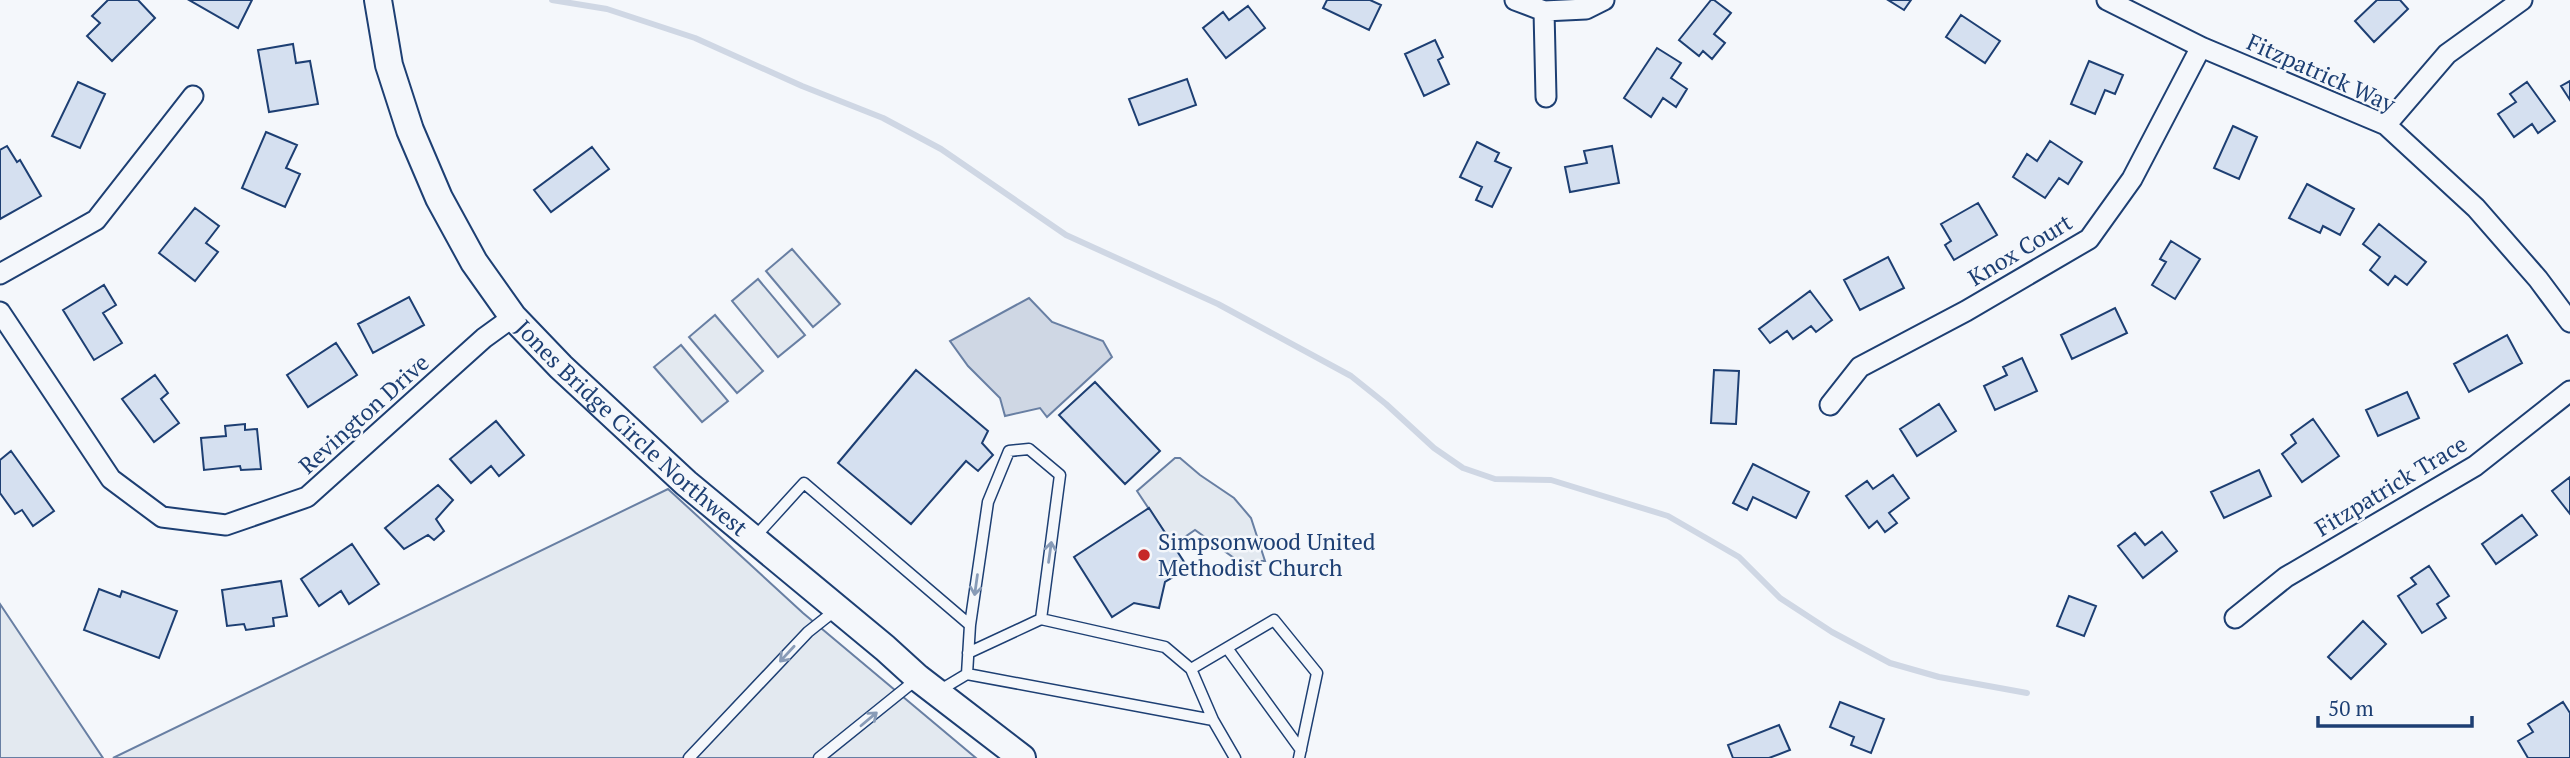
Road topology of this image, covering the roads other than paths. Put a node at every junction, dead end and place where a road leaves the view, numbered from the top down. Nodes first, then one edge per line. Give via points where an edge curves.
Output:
1 (378, 0) edge
2 (1516, 0) edge
3 (1604, 0) edge
4 (2107, 0) edge
5 (2522, 0) edge
6 (1544, 11) junction
7 (2201, 47) junction
8 (194, 96) dead end
9 (1546, 97) dead end
10 (2386, 125) junction
11 (0, 274) edge
12 (0, 313) edge
13 (513, 317) junction
14 (2570, 322) edge
15 (2570, 391) edge
16 (1830, 405) dead end
17 (754, 538) junction
18 (838, 608) junction
19 (2235, 618) dead end
20 (1041, 620) junction
21 (970, 625) junction
22 (1227, 648) junction
23 (968, 653) junction
24 (1191, 669) junction
25 (967, 674) junction
26 (927, 685) junction
27 (1213, 720) junction
28 (1300, 754) edge
29 (689, 758) edge
30 (819, 758) edge
31 (1022, 758) edge
32 (1235, 758) edge

1 - 13 street, Jones Bridge Circle Northwest via 389,65 410,130 439,198 474,262
2 - 6 street
3 - 6 street via 1586,9
4 - 7 street, Fitzpatrick Way
5 - 10 street via 2446,54
6 - 9 street
7 - 10 street, Fitzpatrick Way
7 - 16 street, Knox Court via 2132,179 2089,239 1860,368
8 - 11 street via 96,220
10 - 14 street, Fitzpatrick Way via 2476,208
12 - 13 street, Revington Drive via 111,479 162,517 226,524 307,497
13 - 17 street, Jones Bridge Circle Northwest via 667,466
15 - 19 street, Fitzpatrick Trace via 2475,466 2286,578
17 - 18 street, Jones Bridge Circle Northwest
17 - 21 lane via 804,483
18 - 26 street, Jones Bridge Circle Northwest
18 -> 29 lane via 808,632
20 -> 21 lane via 1060,475 1029,449 1009,452 988,502
20 - 23 lane
20 - 24 lane via 1165,647
21 - 23 lane
22 - 24 lane
22 - 28 lane
22 - 28 lane via 1274,620 1317,673
23 - 25 lane
24 - 27 lane
25 - 26 lane
25 - 27 lane
30 -> 26 lane
26 - 31 street, Jones Bridge Circle Northwest
27 - 32 lane

